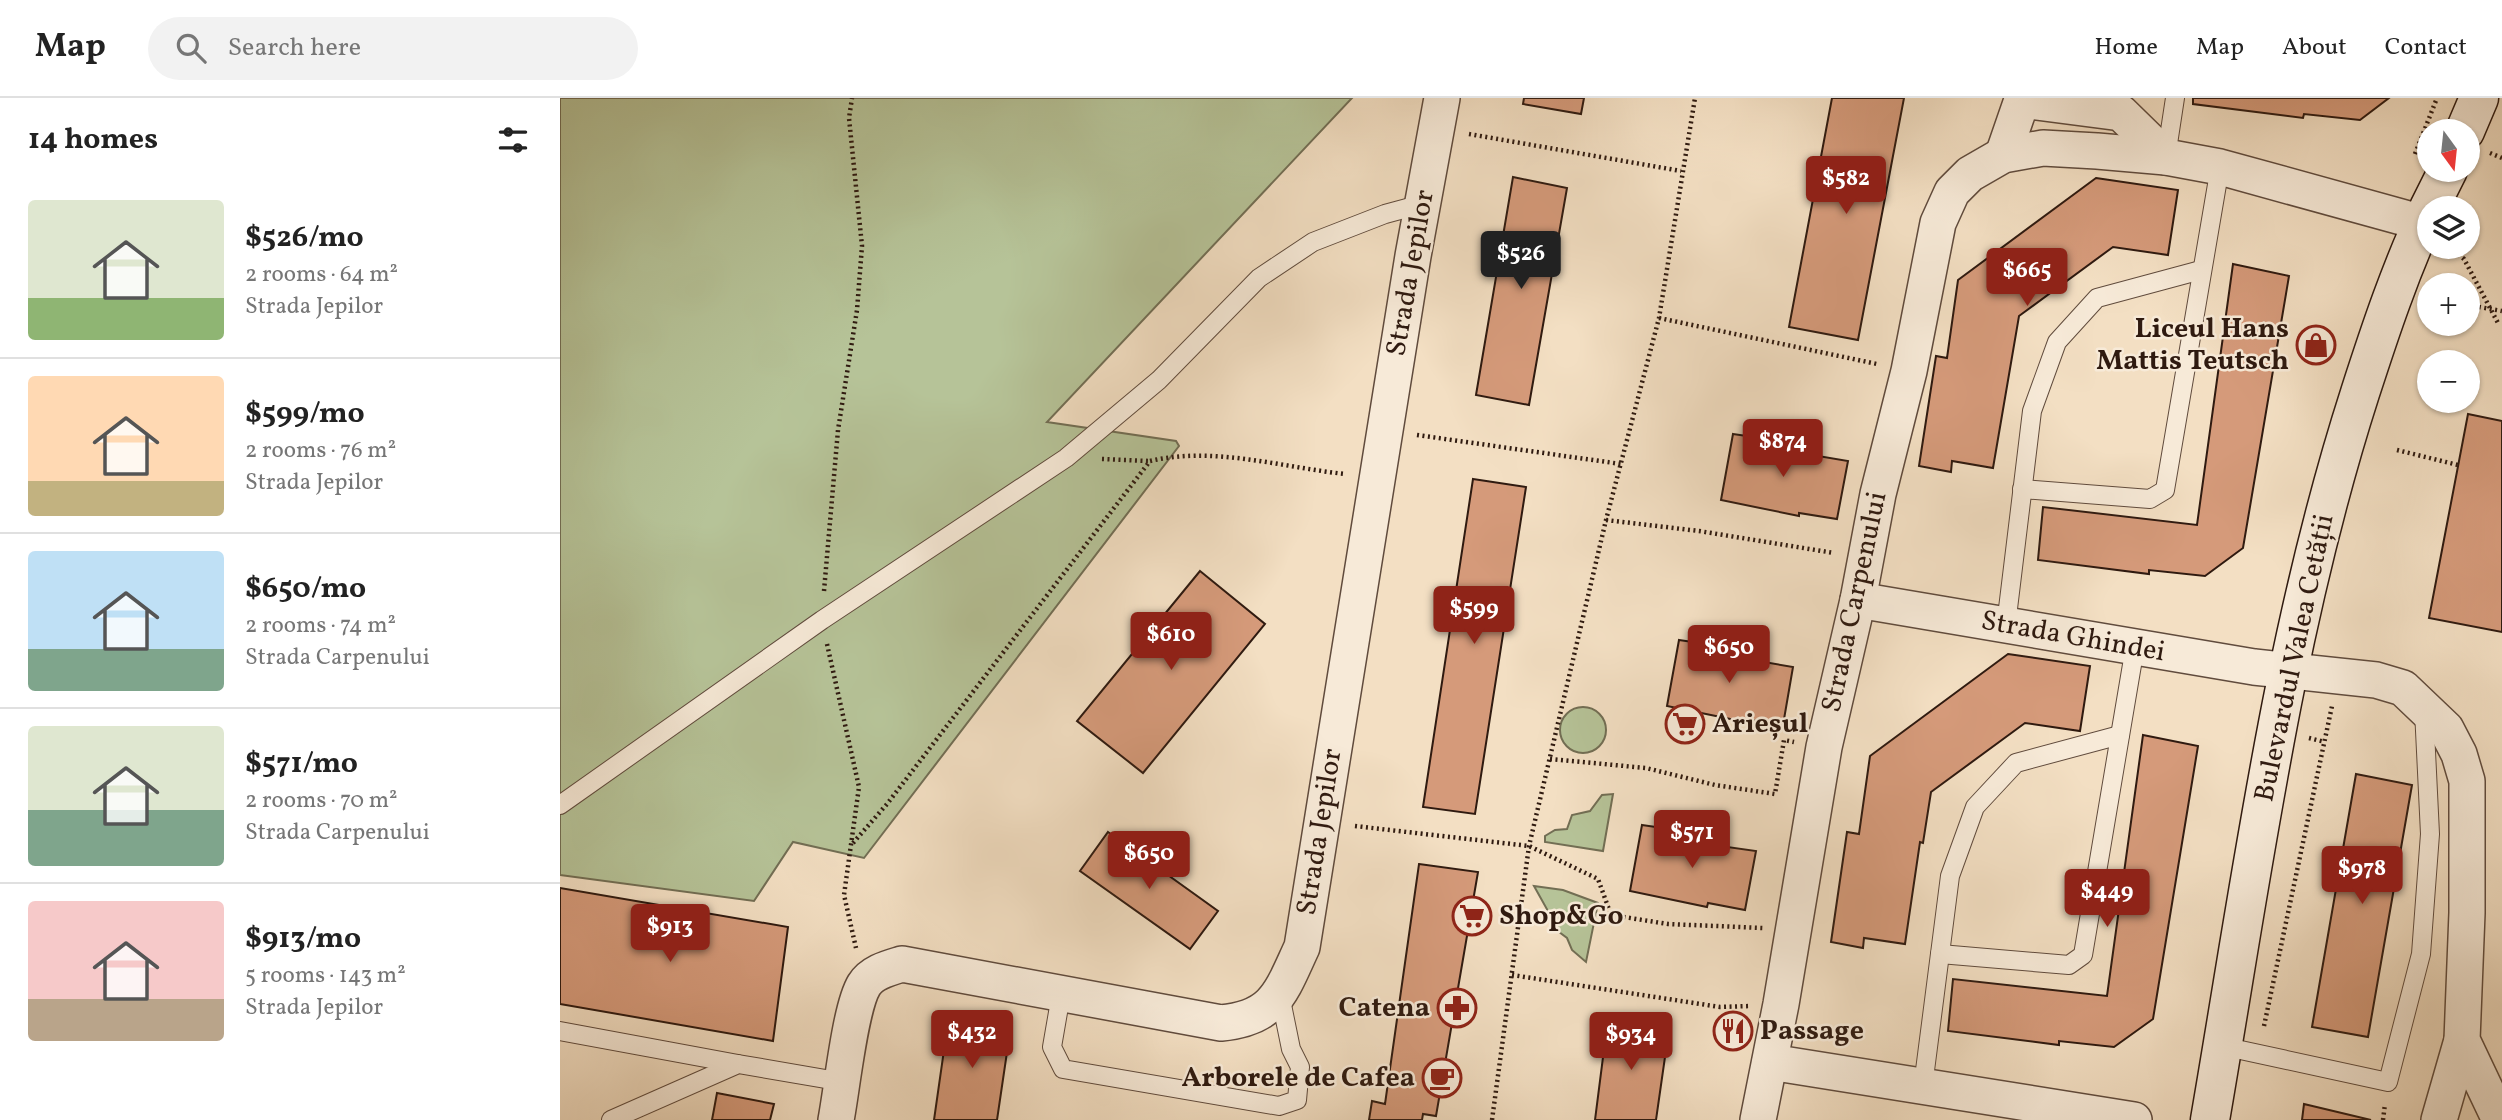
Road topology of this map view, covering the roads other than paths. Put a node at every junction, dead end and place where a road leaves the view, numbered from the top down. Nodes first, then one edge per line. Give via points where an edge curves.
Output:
1 (2175, 98) edge
2 (2479, 98) edge
3 (1439, 113) edge
4 (2470, 119) edge
5 (2003, 155) junction
6 (2166, 157) junction
7 (2220, 167) junction
8 (1423, 204) junction
9 (2417, 218) edge
10 (2417, 256) edge
11 (2201, 270) junction
12 (2022, 489) junction
13 (1858, 600) junction
14 (2006, 625) junction
15 (2135, 647) junction
16 (2288, 671) junction
17 (2424, 706) junction
18 (2120, 735) junction
19 (560, 805) edge
20 (1940, 954) junction
21 (1061, 995) junction
22 (1280, 995) junction
23 (560, 1031) edge
24 (2462, 1040) junction
25 (2240, 1050) junction
26 (1770, 1062) junction
27 (738, 1064) junction
28 (843, 1082) junction
29 (1923, 1086) junction
30 (2015, 1111) edge
31 (611, 1120) edge
32 (836, 1120) edge
33 (1758, 1120) edge
34 (2134, 1120) edge
35 (2210, 1120) edge
36 (2439, 1120) edge
37 (2500, 1120) edge

1 - 6 lane
2 - 4 main road
3 - 8 street, Strada Jepilor
5 - 6 street, Strada Carpenului via 2043,148
5 - 6 street via 2022,100 2121,113
5 - 13 street, Strada Carpenului via 1970,174 1952,192 1938,223
6 - 7 street, Strada Carpenului
7 - 9 street, Strada Carpenului
7 - 11 lane
8 - 19 lane via 1314,242 1259,278 1159,380 1066,458 822,620
8 - 22 street, Strada Jepilor via 1302,947
10 - 16 main road, Bulevardul Valea Cetății via 2378,338 2336,468
11 - 12 lane via 2097,298 2057,342 2032,411
11 - 12 lane via 2165,490 2150,499
12 - 14 lane
13 - 14 street, Strada Ghindei
13 - 26 street, Strada Carpenului via 1824,747
14 - 15 street, Strada Ghindei
15 - 16 street, Strada Ghindei
15 - 18 lane
16 - 17 street, Strada Ghindei via 2376,680 2403,688
16 - 25 main road, Bulevardul Valea Cetății
17 - 24 street, Strada Ghindei via 2446,729 2467,781
17 - 25 lane via 2430,834 2421,954 2388,1082
18 - 20 lane via 2016,763 1975,807 1950,876
18 - 20 lane via 2084,956 2069,965
20 - 29 lane
21 - 22 street, Strada Jepilor via 1221,1023 1245,1021 1265,1011
21 - 22 lane via 1052,1047 1063,1069 1279,1106 1297,1100 1300,1067 1291,1049
21 - 28 street, Strada Jepilor via 902,964 883,970 865,983 856,1007
23 - 27 lane
24 - 36 street
24 - 37 street
25 - 35 main road, Bulevardul Valea Cetății
26 - 29 street
26 - 33 street, Strada Carpenului
27 - 28 lane
27 - 31 lane
28 - 32 street
29 - 30 street
30 - 34 street

